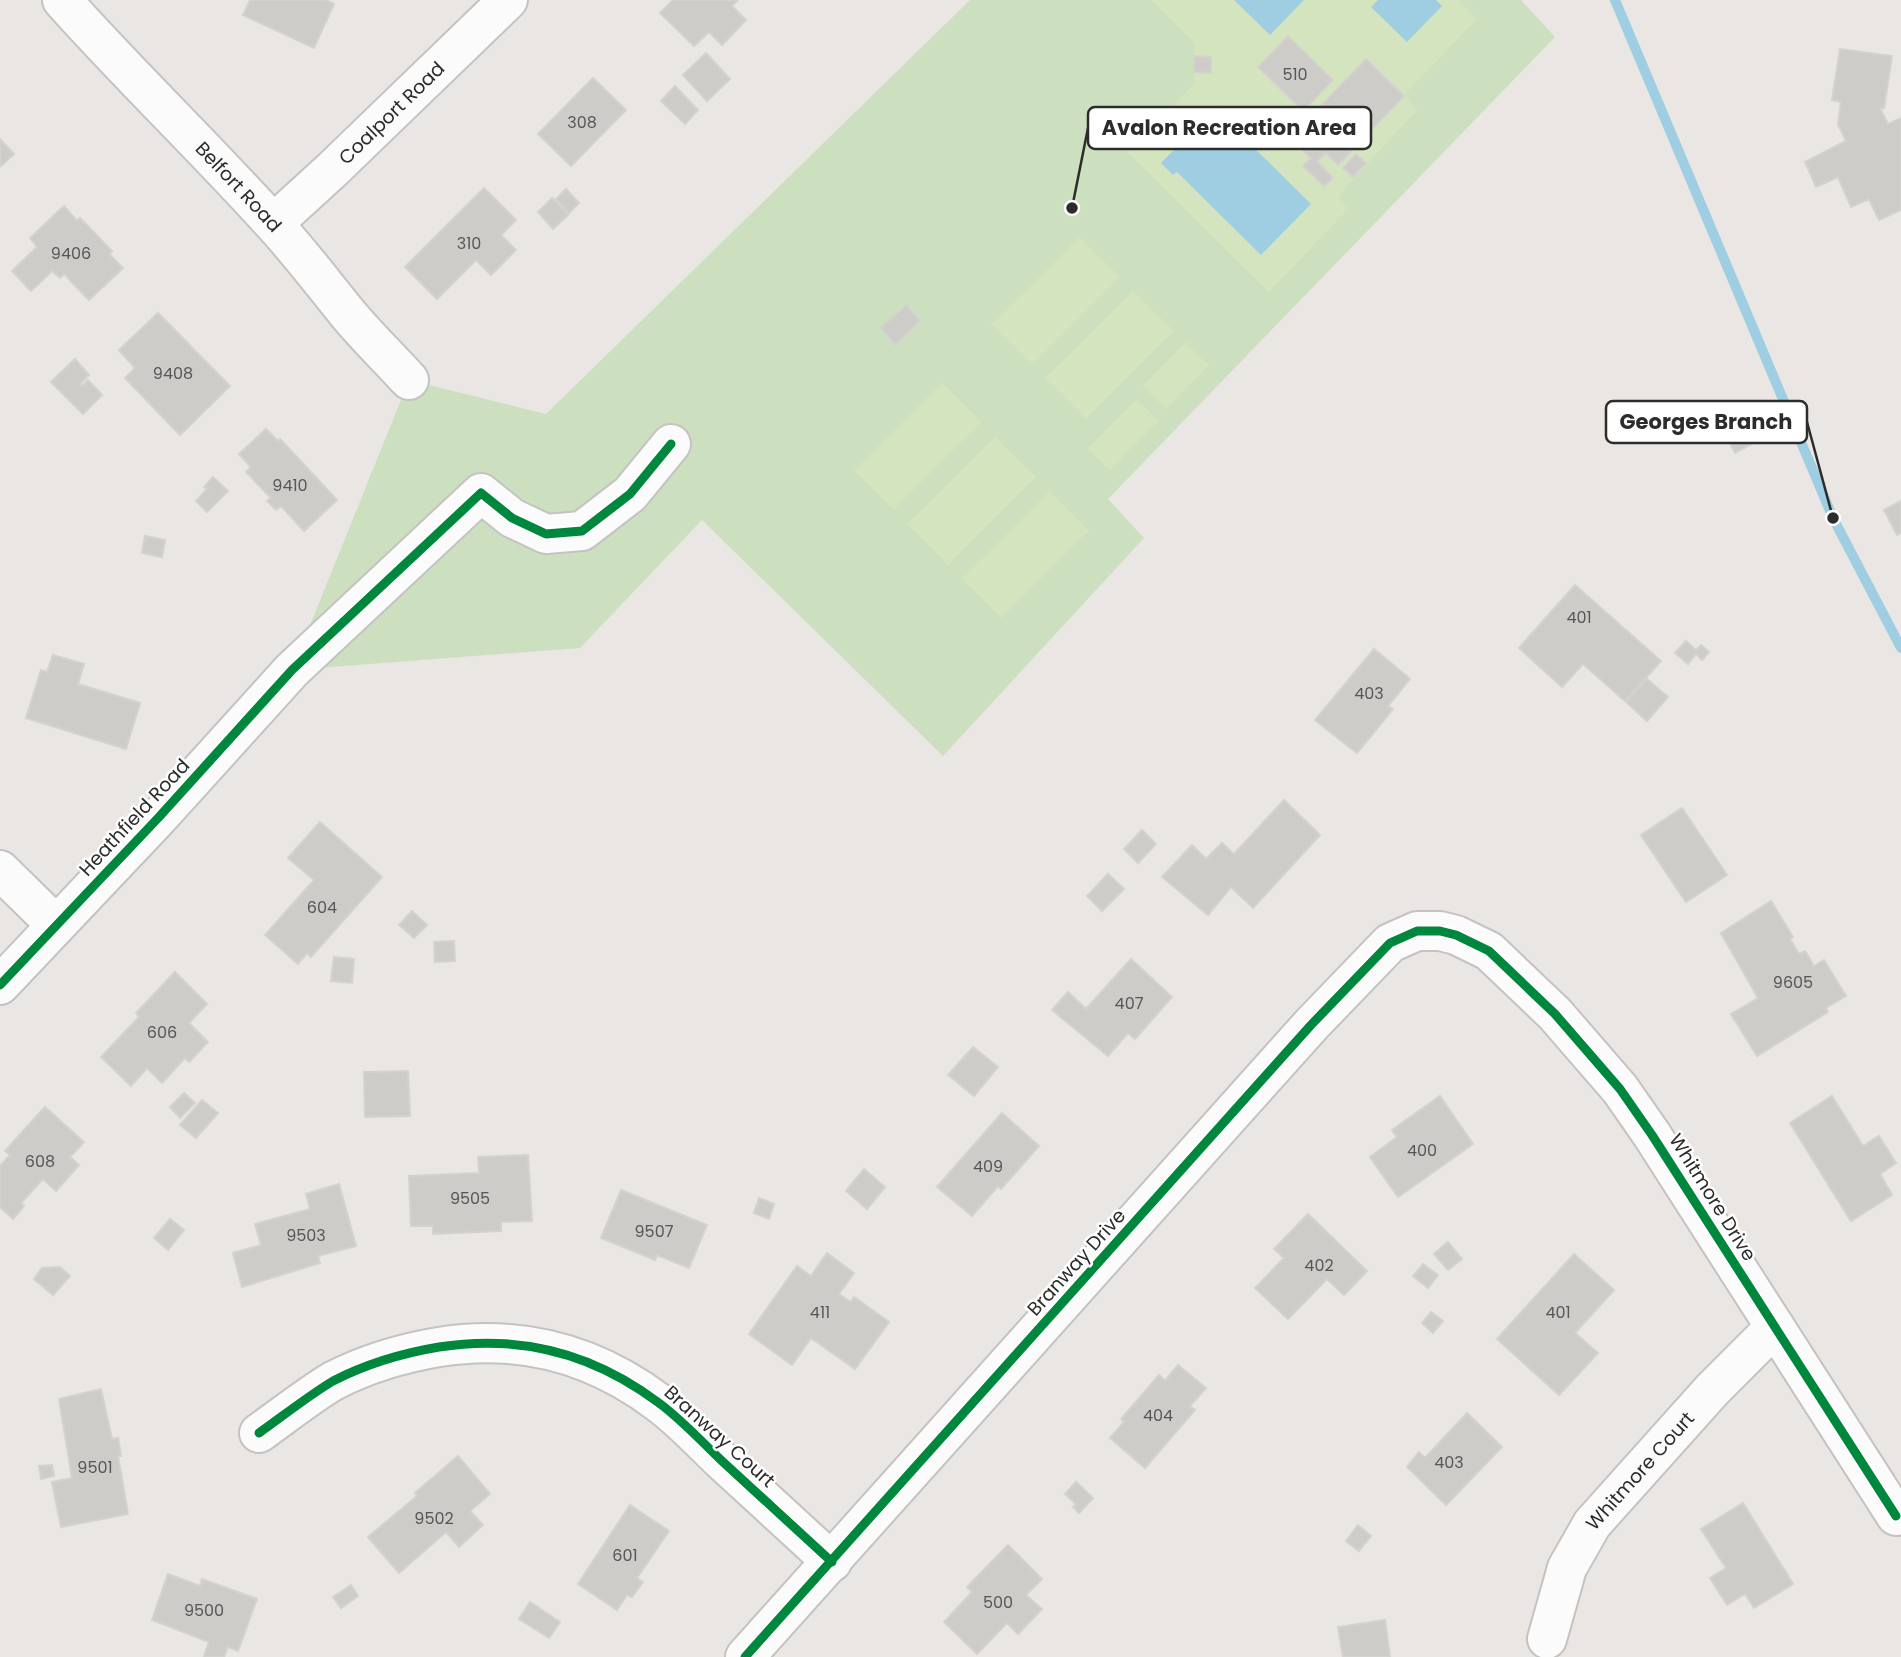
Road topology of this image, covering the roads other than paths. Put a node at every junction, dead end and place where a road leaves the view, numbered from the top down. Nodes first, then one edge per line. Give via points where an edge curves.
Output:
1 (62, 0) edge
2 (508, 0) edge
3 (274, 223) junction
4 (409, 380) dead end
5 (671, 444) dead end
6 (0, 870) edge
7 (56, 925) junction
8 (1456, 935) joint
9 (0, 985) edge
10 (1775, 1327) junction
11 (259, 1433) dead end
12 (1896, 1516) dead end
13 (832, 1562) junction
14 (1547, 1639) dead end
15 (745, 1657) edge

1 - 3 street, Belfort Road
2 - 3 street, Coalport Road
3 - 4 street, Belfort Road via 349,316
5 - 7 street, Heathfield Road via 631,494 582,531 546,534 512,518 481,493 292,670
6 - 7 street
7 - 9 street, Heathfield Road
8 - 10 street, Whitmore Drive via 1489,951 1555,1014 1619,1089
8 - 13 street, Branway Drive via 1417,932 1390,943 1311,1025
10 - 12 street, Whitmore Drive
10 - 14 street, Whitmore Court via 1592,1524 1567,1568
11 - 13 street, Branway Court via 333,1382 412,1351 466,1342 537,1346 625,1379 661,1405
13 - 15 street, Branway Drive

